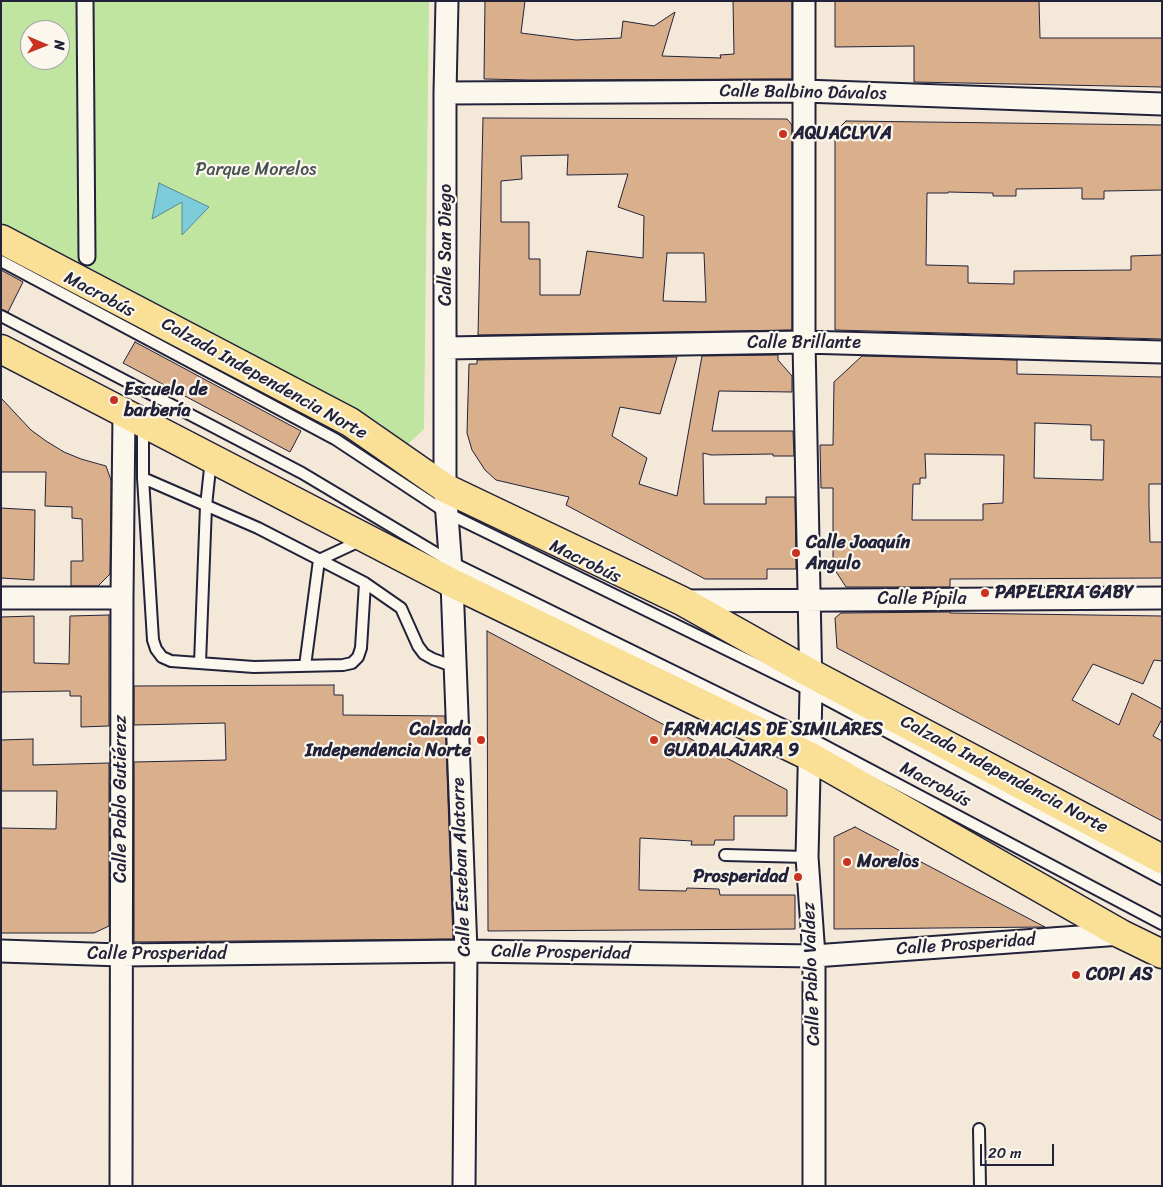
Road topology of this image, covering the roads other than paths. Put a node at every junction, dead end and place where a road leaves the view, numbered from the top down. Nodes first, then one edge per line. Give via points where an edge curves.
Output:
1 (85, 1) edge
2 (447, 1) edge
3 (804, 1) edge
4 (804, 91) junction
5 (445, 93) junction
6 (1162, 104) edge
7 (1, 239) edge
8 (86, 257) dead end
9 (1, 261) edge
10 (1, 316) edge
11 (804, 342) junction
12 (446, 348) junction
13 (1, 349) edge
14 (1162, 352) edge
15 (134, 418) junction
16 (211, 459) junction
17 (143, 478) junction
18 (446, 500) junction
19 (206, 506) junction
20 (366, 539) junction
21 (319, 560) junction
22 (452, 573) junction
23 (365, 583) junction
24 (1, 598) edge
25 (122, 598) junction
26 (1162, 598) edge
27 (808, 599) junction
28 (682, 600) junction
29 (200, 663) junction
30 (305, 666) junction
31 (455, 667) junction
32 (810, 682) junction
33 (809, 747) junction
34 (725, 855) dead end
35 (807, 858) junction
36 (1162, 859) edge
37 (1162, 879) edge
38 (1162, 924) edge
39 (1121, 934) junction
40 (1, 951) edge
41 (466, 952) junction
42 (1162, 954) edge
43 (121, 955) junction
44 (814, 956) junction
45 (979, 1129) dead end
46 (121, 1186) edge
47 (464, 1186) edge
48 (814, 1186) edge
49 (980, 1186) edge

1 - 8 street
2 - 5 street, Calle San Diego
3 - 4 street
4 - 5 street, Calle Balbino Dávalos
4 - 6 street, Calle Balbino Dávalos
4 - 11 street
5 - 12 street, Calle San Diego
7 - 18 main road, Calzada Independencia Norte via 350,422
9 - 18 lane, Macrobús
10 - 22 lane via 302,473
11 - 12 street, Calle Brillante
11 - 14 street, Calle Brillante
11 - 27 street
12 - 18 street, Calle San Diego
13 - 15 main road
15 - 16 main road
15 - 17 lane
15 - 25 street, Calle Pablo Gutiérrez
16 - 19 lane
16 - 20 main road
17 - 19 lane
17 - 29 lane via 153,640 162,657 171,661
18 - 22 street, Calle Esteban Alatorre
18 - 28 main road, Calzada Independencia Norte
18 - 32 lane, Macrobús
19 - 21 lane via 258,528
19 - 29 lane
20 - 21 lane
20 - 22 main road
21 - 23 lane
21 - 30 lane
22 - 31 street, Calle Esteban Alatorre
22 - 33 main road
23 - 30 lane via 362,648 358,657 343,665
23 - 31 lane via 401,608 424,654
24 - 25 street
25 - 43 street, Calle Pablo Gutiérrez
26 - 27 street, Calle Pípila
27 - 28 street, Calle Pípila
27 - 32 street
28 - 32 main road, Calzada Independencia Norte
29 - 30 lane
31 - 41 street, Calle Esteban Alatorre
32 - 33 street, Calle Pablo Valdez
32 - 36 main road, Calzada Independencia Norte
32 - 37 lane, Macrobús
33 - 35 street, Calle Pablo Valdez
33 - 38 lane, Macrobús
33 - 39 main road
34 - 35 lane
35 - 44 street, Calle Pablo Valdez
39 - 42 main road
39 - 44 street, Calle Prosperidad
40 - 43 street, Calle Prosperidad
41 - 43 street, Calle Prosperidad
41 - 44 street, Calle Prosperidad
41 - 47 street, Calle Esteban Alatorre
43 - 46 street, Calle Pablo Gutiérrez
44 - 48 street, Calle Pablo Valdez
45 - 49 lane

